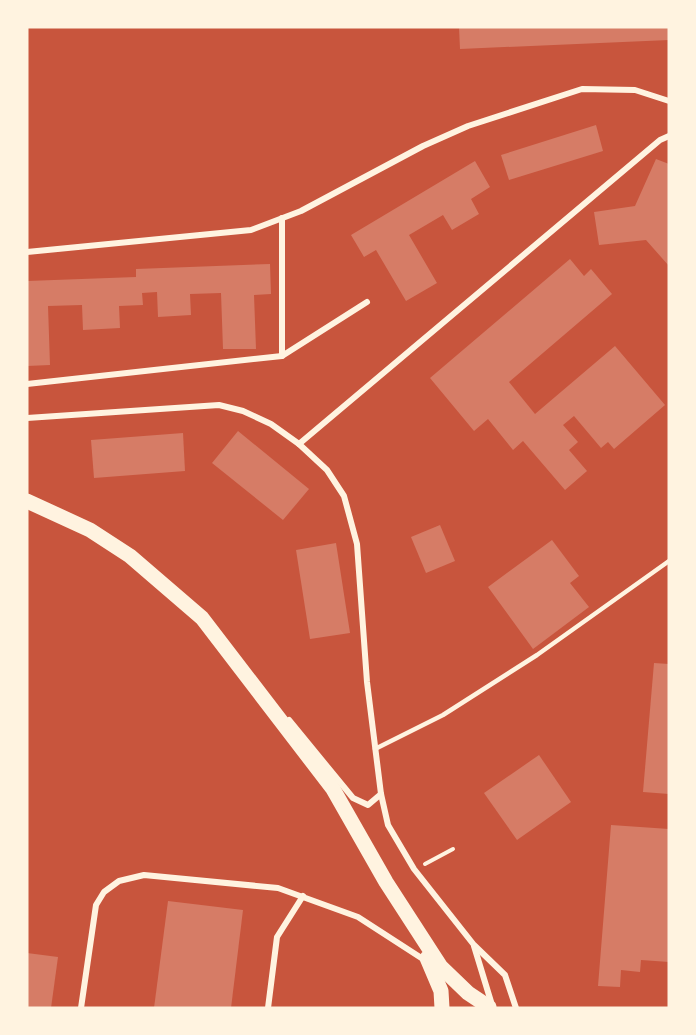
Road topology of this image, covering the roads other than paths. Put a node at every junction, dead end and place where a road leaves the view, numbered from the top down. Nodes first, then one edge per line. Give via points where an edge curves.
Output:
1 (669, 101) edge
2 (669, 136) edge
3 (282, 218) junction
4 (27, 252) edge
5 (367, 302) dead end
6 (282, 356) junction
7 (27, 384) edge
8 (27, 418) edge
9 (299, 444) junction
10 (27, 501) edge
11 (669, 561) edge
12 (249, 676) junction
13 (375, 749) junction
14 (381, 794) junction
15 (303, 896) junction
16 (412, 922) junction
17 (474, 945) junction
18 (429, 963) junction
19 (81, 1008) edge
20 (268, 1008) edge
21 (442, 1008) edge
22 (491, 1008) edge
23 (516, 1008) edge

1 - 3 street via 635,90 582,89 546,99 423,146
2 - 9 street
3 - 4 street via 251,230
3 - 6 street
5 - 6 street
6 - 7 street
8 - 9 street via 219,405 271,424
9 - 13 street via 327,470 351,515 357,544
10 - 12 main road via 90,530 130,556 202,618
11 - 13 lane via 443,715
12 - 14 street via 311,744 353,798 368,805
12 - 16 main road via 333,789
13 - 14 street
14 - 17 street via 388,825 414,869
15 - 18 street via 358,917
15 - 19 street via 278,888 176,876 144,875 118,881 104,892 94,912
15 - 20 street via 277,937
16 - 18 main road
16 - 22 main road via 441,967
17 - 22 street
17 - 23 street via 505,975
18 - 21 main road via 441,991

